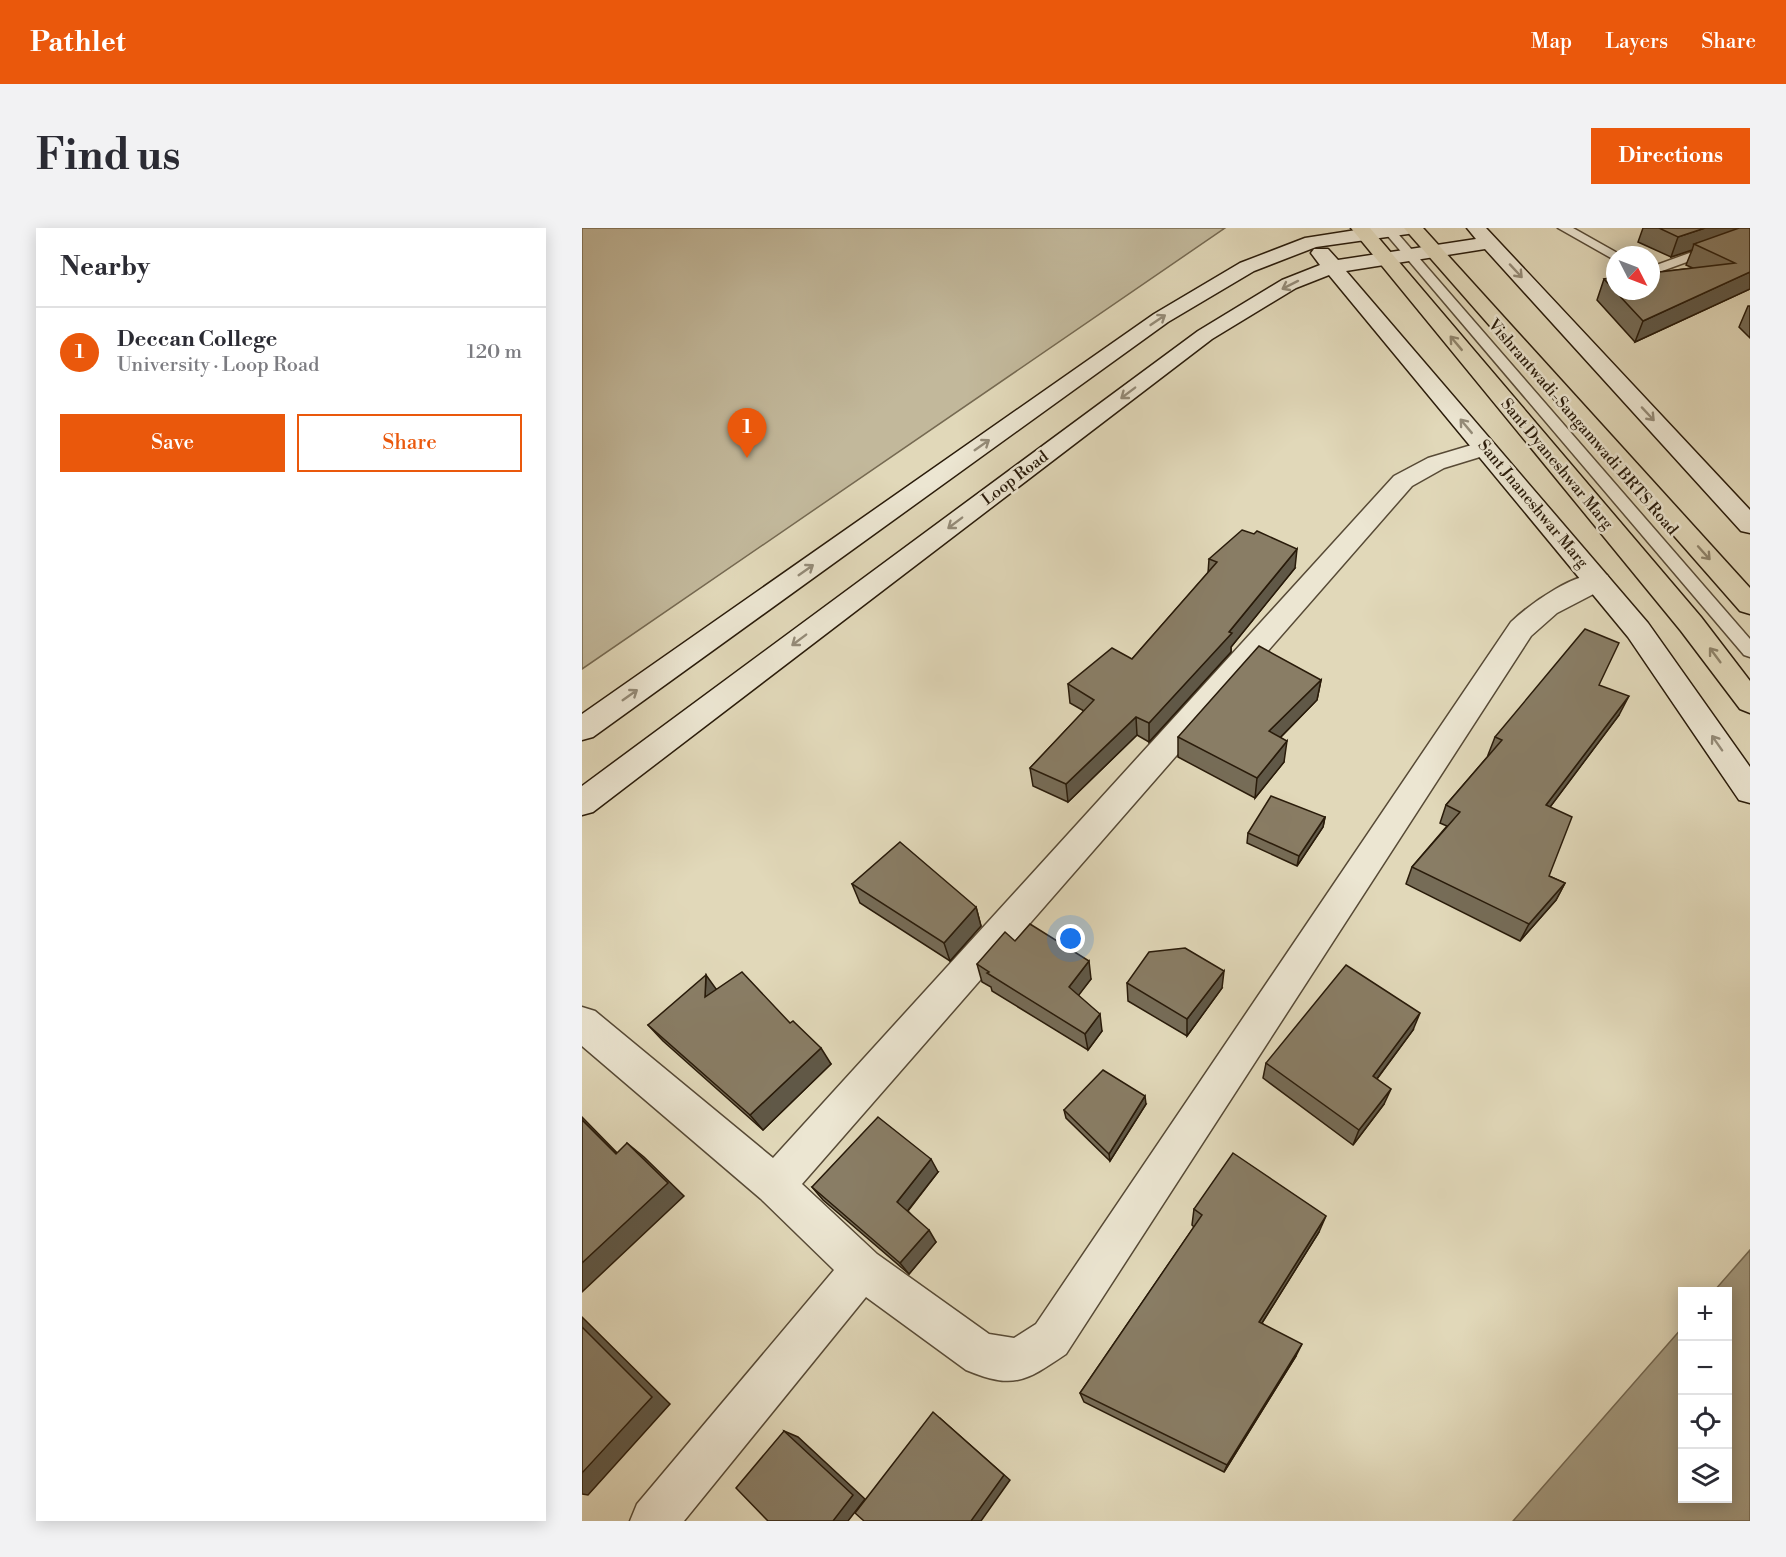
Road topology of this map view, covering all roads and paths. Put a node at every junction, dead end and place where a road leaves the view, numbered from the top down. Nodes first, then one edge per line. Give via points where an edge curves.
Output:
1 (1413, 228) edge
2 (1564, 228) edge
3 (1382, 230) edge
4 (1306, 235) edge
5 (1750, 235) edge
6 (1483, 236) edge
7 (1606, 250) edge
8 (1434, 252) junction
9 (1410, 255) junction
10 (1386, 259) junction
11 (1332, 267) junction
12 (1660, 268) edge
13 (1485, 448) junction
14 (1750, 525) edge
15 (1598, 581) junction
16 (1750, 605) edge
17 (1750, 651) edge
18 (1750, 702) edge
19 (582, 729) edge
20 (1750, 791) edge
21 (582, 803) edge
22 (582, 1023) edge
23 (775, 1185) junction
24 (862, 1269) junction
25 (654, 1521) edge

1 - 8 main road
2 - 7 lane
3 - 4 street
3 - 9 lane, Vishrantwadi-Sangamwadi BRTS Road
3 - 10 main road, Sant Dyaneshwar Marg
4 - 11 street, Sant Jnaneshwar Marg
19 -> 4 street via 1161,318
5 - 12 lane
6 - 8 street, Loop Road
6 -> 14 street
8 - 9 street, Loop Road
8 -> 16 main road
9 - 10 street, Loop Road
9 - 17 lane, Vishrantwadi-Sangamwadi BRTS Road
10 - 11 street, Loop Road
18 -> 10 main road, Sant Dyaneshwar Marg via 1691,624
13 -> 11 street, Sant Jnaneshwar Marg
11 -> 21 street, Loop Road via 1289,284 1205,335
13 - 15 street, Sant Jnaneshwar Marg
13 - 23 street via 1436,463 1403,481
20 -> 15 street, Sant Jnaneshwar Marg via 1638,630
15 - 24 street via 1552,603 1521,629 1051,1339 1018,1360 981,1355
22 - 23 street
23 - 24 street
24 - 25 street

